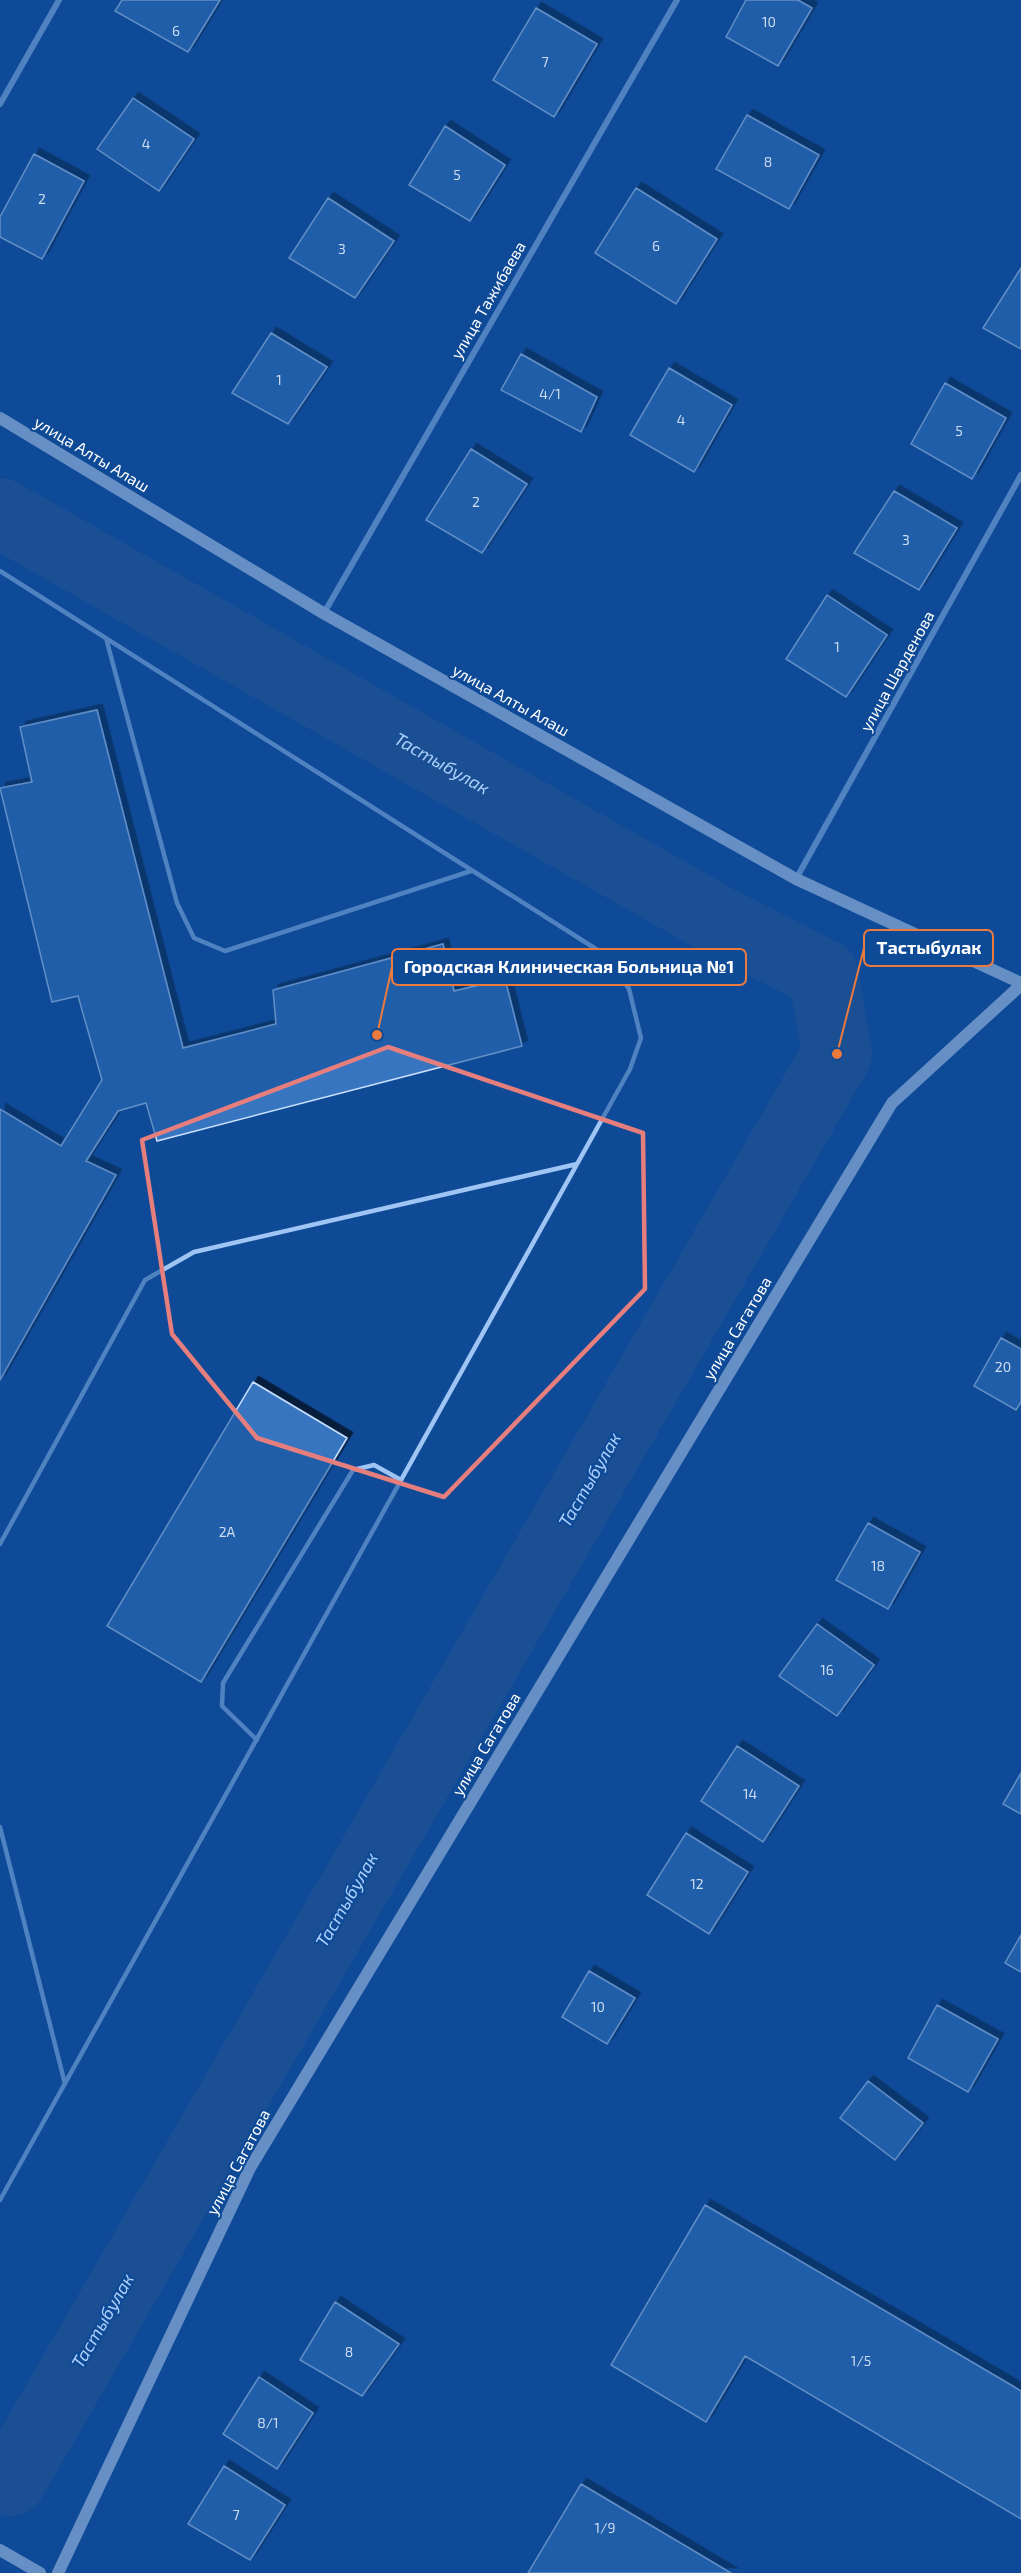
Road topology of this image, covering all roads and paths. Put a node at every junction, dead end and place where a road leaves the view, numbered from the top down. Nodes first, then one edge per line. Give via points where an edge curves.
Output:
1 (59, 0) edge
2 (677, 0) edge
3 (0, 104) edge
4 (0, 418) edge
5 (1021, 475) edge
6 (0, 571) edge
7 (323, 614) junction
8 (106, 638) junction
9 (472, 870) junction
10 (796, 879) junction
11 (1021, 984) edge
12 (577, 1164) junction
13 (401, 1480) junction
14 (0, 1544) edge
15 (257, 1740) junction
16 (0, 1827) edge
17 (65, 2084) junction
18 (0, 2200) edge
19 (0, 2550) edge
20 (40, 2573) edge
21 (58, 2573) edge

1 - 3 street
2 - 7 street, улица Тажибаева
4 - 7 street, улица Алты Алаш
5 - 10 street, улица Шарденова
6 - 8 lane
7 - 10 street, улица Алты Алаш
8 - 9 lane
8 - 9 lane via 177,903 194,938 225,951
9 - 12 lane via 607,956 629,989 642,1038 630,1069
10 - 11 street, улица Алты Алаш
11 - 21 street, улица Сагатова via 892,1103 250,2168
12 - 13 lane
12 - 14 lane via 194,1252 146,1280
13 - 15 lane
13 - 15 lane via 374,1465 352,1470 223,1683 222,1706
15 - 17 lane
16 - 17 lane
17 - 18 lane
19 - 20 street

